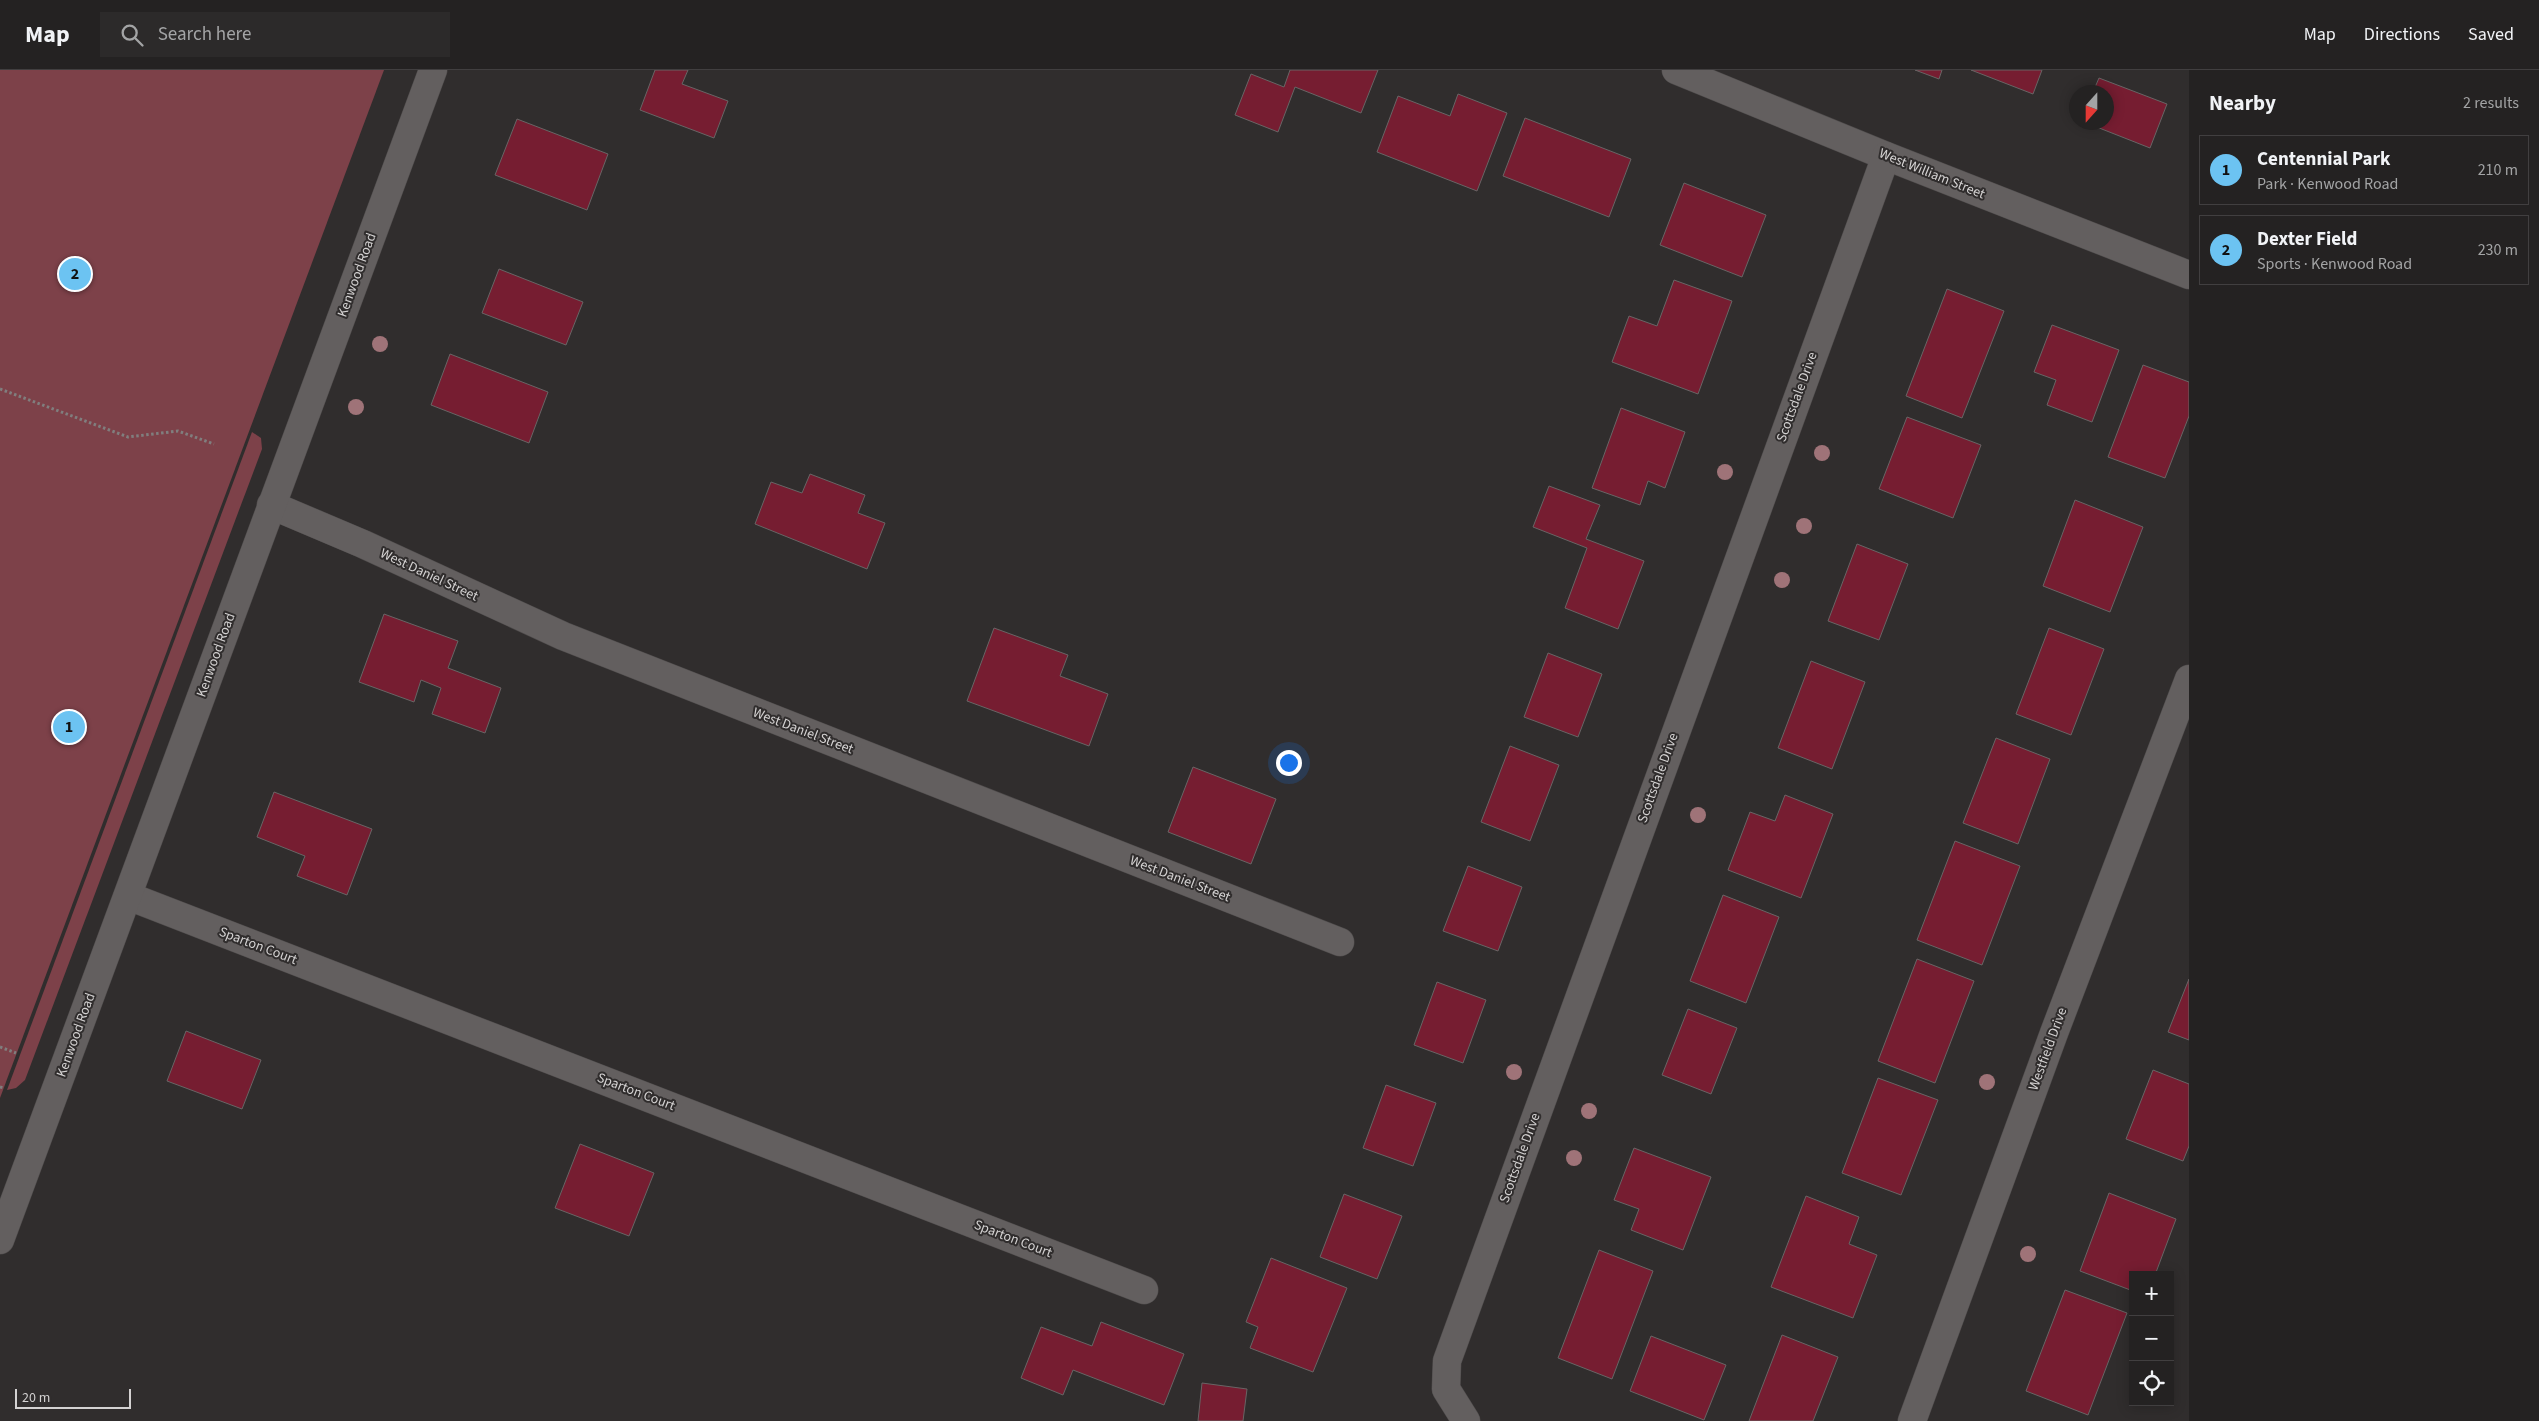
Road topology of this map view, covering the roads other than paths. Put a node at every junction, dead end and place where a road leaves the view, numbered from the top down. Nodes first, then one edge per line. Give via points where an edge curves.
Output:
1 (433, 70) edge
2 (1676, 70) edge
3 (1886, 156) junction
4 (2189, 275) edge
5 (271, 505) junction
6 (2189, 678) edge
7 (128, 896) junction
8 (1340, 942) dead end
9 (0, 1240) edge
10 (1144, 1290) dead end
11 (1459, 1411) edge
12 (1912, 1421) edge

1 - 5 street, Kenwood Road
2 - 3 street, West William Street
3 - 4 street, West William Street
3 - 11 street, Scottsdale Drive via 1447,1360 1446,1389
5 - 7 street, Kenwood Road
5 - 8 street, West Daniel Street via 563,636
6 - 12 street, Westfield Drive
7 - 9 street, Kenwood Road
7 - 10 street, Sparton Court

